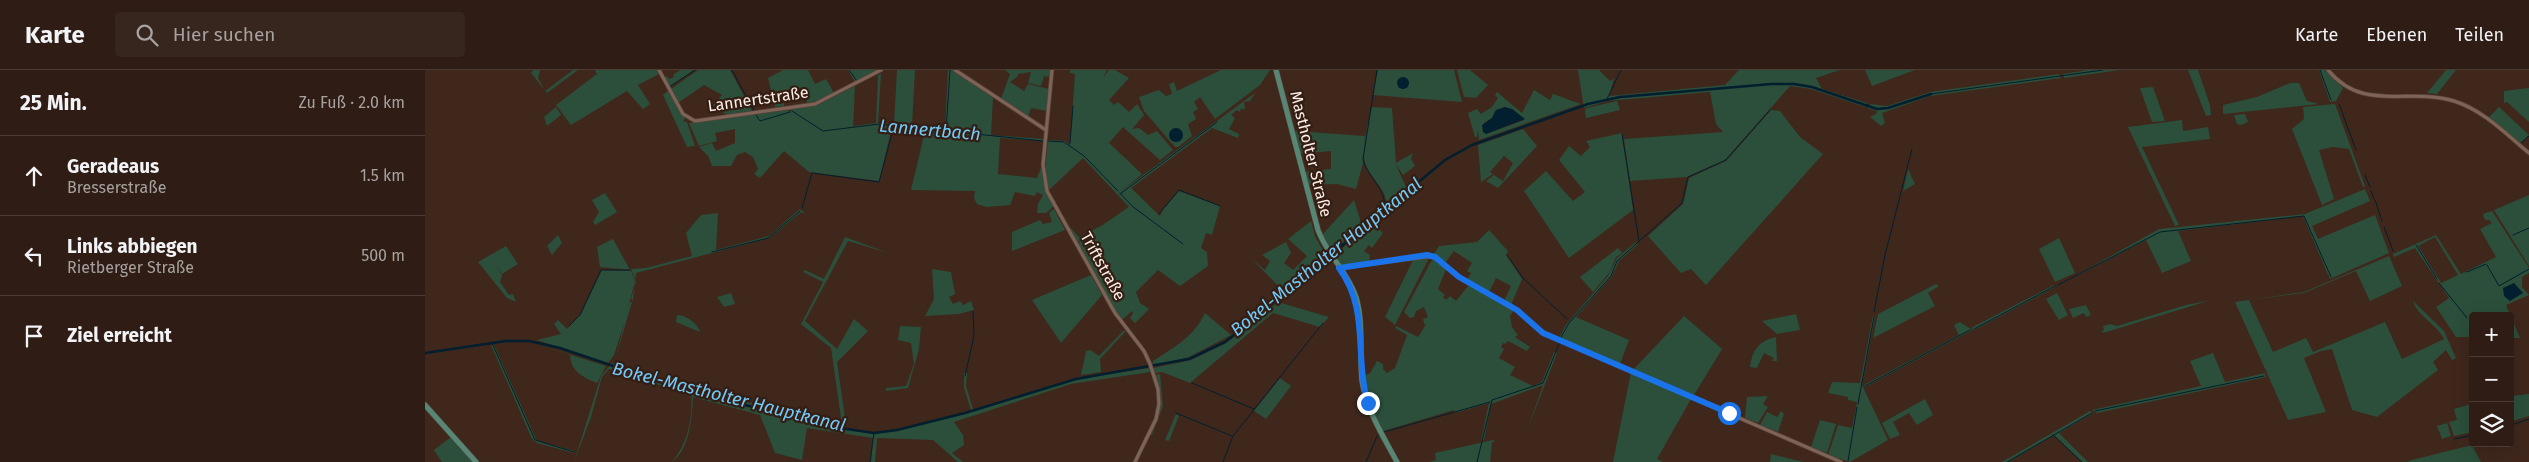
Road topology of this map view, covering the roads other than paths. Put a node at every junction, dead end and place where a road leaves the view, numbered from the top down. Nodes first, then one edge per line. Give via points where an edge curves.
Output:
1 (659, 70) edge
2 (881, 70) edge
3 (955, 70) edge
4 (1052, 70) edge
5 (1276, 70) edge
6 (2328, 70) edge
7 (1047, 130) junction
8 (2529, 153) edge
9 (1339, 268) junction
10 (425, 405) edge
11 (476, 462) edge
12 (1135, 462) edge
13 (1397, 462) edge
14 (1841, 462) edge

1 - 2 street, Lannertstraße via 683,114 695,121 815,104
3 - 7 street
4 - 7 street, Triftstraße
5 - 9 main road, Mastholter Straße via 1318,230
6 - 8 street via 2346,86 2364,94 2379,97 2433,96 2467,106
7 - 12 street, Triftstraße via 1043,173 1047,191 1115,313 1153,370 1159,397 1158,413
9 - 13 main road, Mastholter Straße via 1351,286 1359,311 1365,394 1374,420
9 - 14 street via 1432,256 1459,277 1517,310 1539,330
10 - 11 main road

